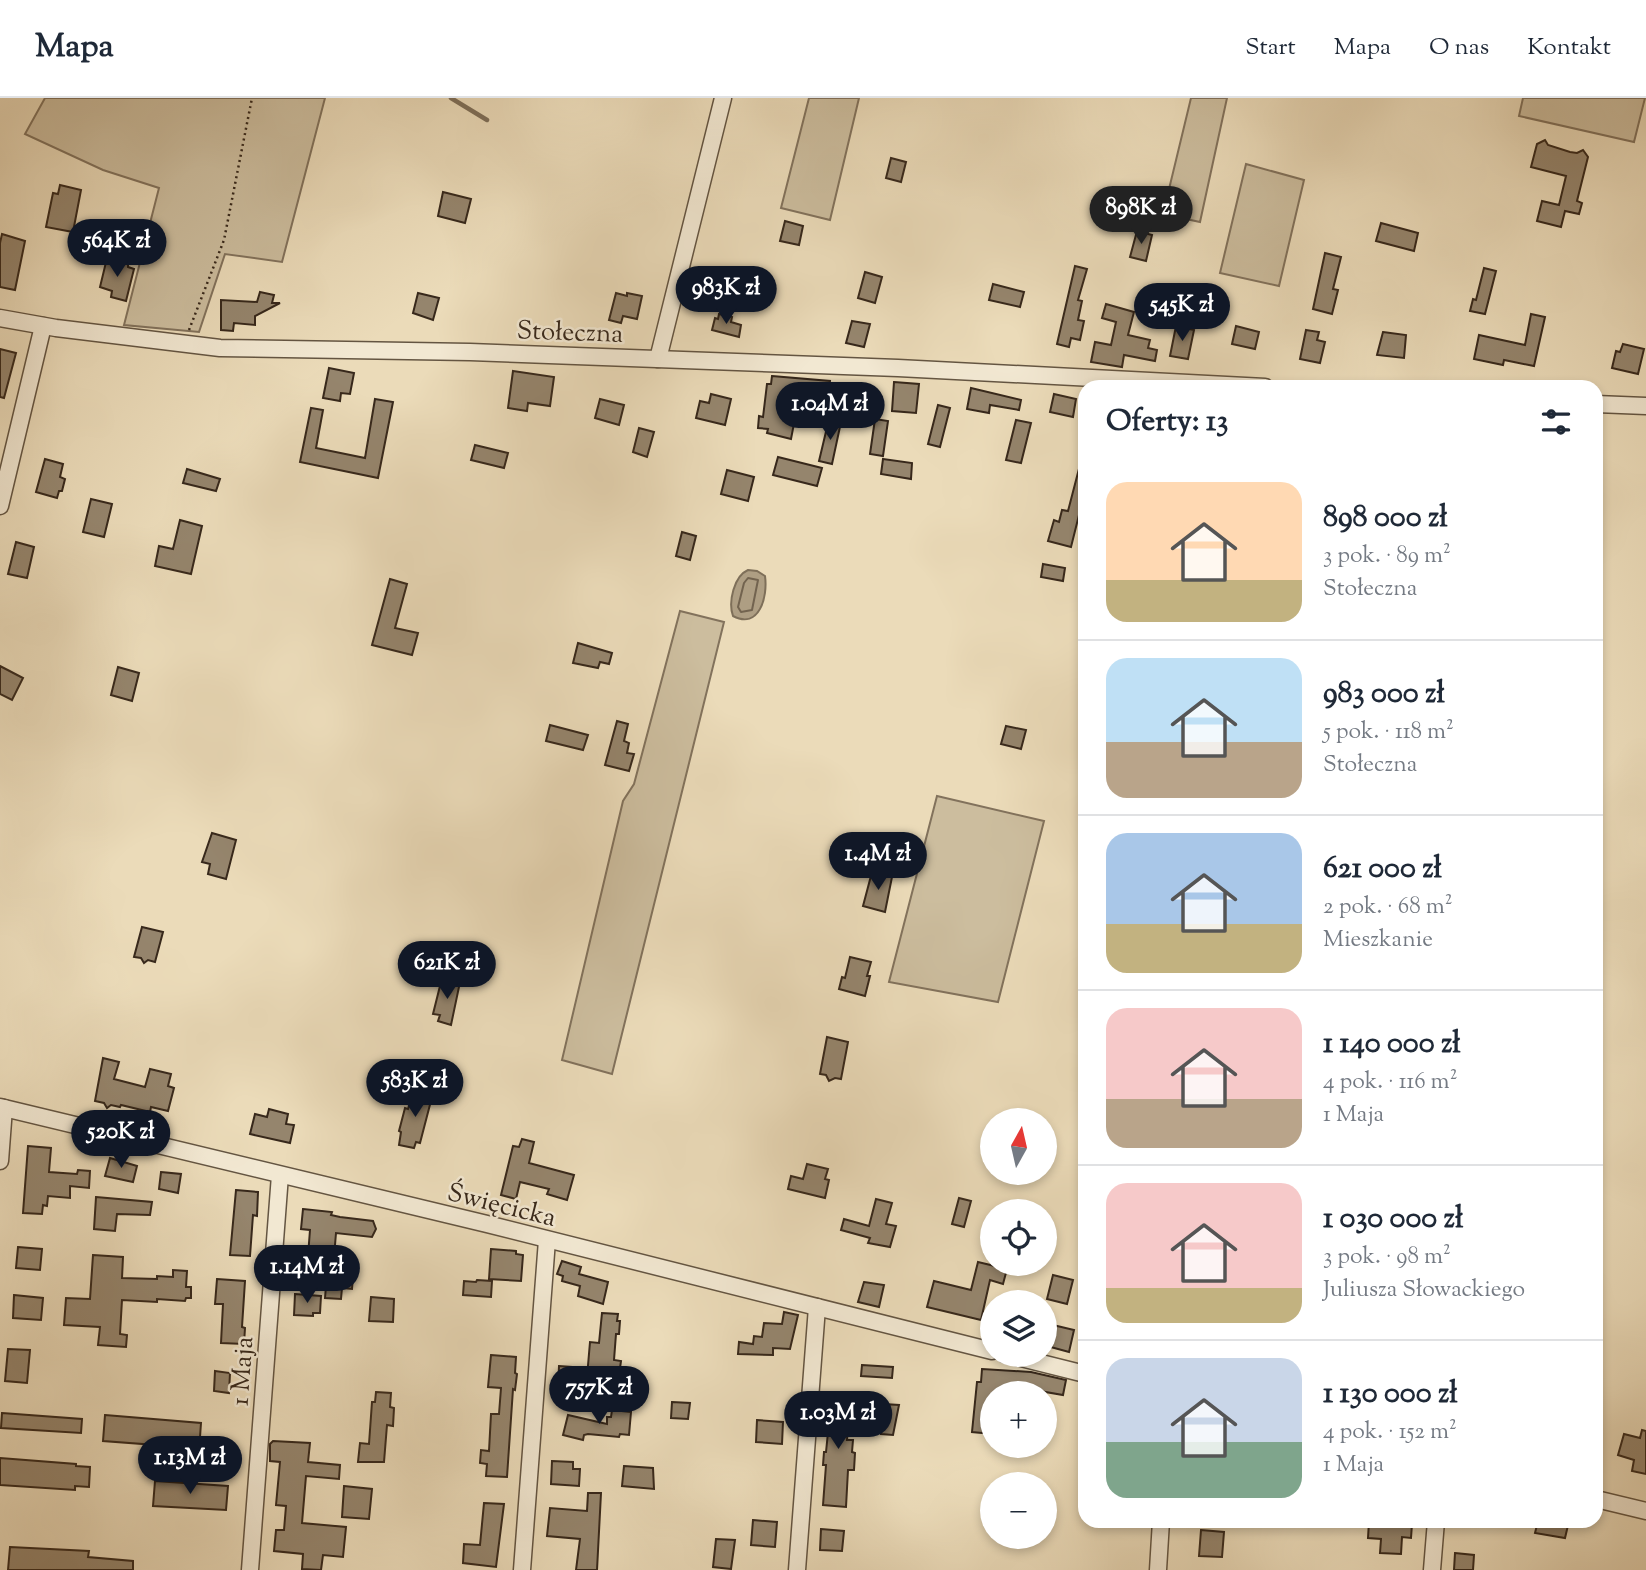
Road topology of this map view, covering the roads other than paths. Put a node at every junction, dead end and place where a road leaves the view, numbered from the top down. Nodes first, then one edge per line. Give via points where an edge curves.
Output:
1 (723, 98) edge
2 (0, 318) edge
3 (43, 326) junction
4 (658, 359) junction
5 (1130, 380) edge
6 (1603, 404) edge
7 (1646, 406) edge
8 (0, 506) edge
9 (2, 1107) edge
10 (0, 1161) edge
11 (280, 1175) junction
12 (547, 1240) junction
13 (817, 1307) junction
14 (980, 1348) edge
15 (1057, 1367) edge
16 (1078, 1372) edge
17 (1603, 1501) edge
18 (1646, 1511) edge
19 (1161, 1528) edge
20 (1435, 1528) edge
21 (250, 1570) edge
22 (522, 1570) edge
23 (797, 1570) edge
24 (1158, 1570) edge
25 (1432, 1570) edge

1 - 4 street
2 - 3 street, Stołeczna
3 - 4 street, Stołeczna via 219,348
3 - 8 street
4 - 5 street, Stołeczna
6 - 7 street
9 - 10 street
9 - 11 street, Święcicka
11 - 12 street, Święcicka
11 - 21 street, 1 Maja
12 - 13 street, Święcicka
12 - 22 street
13 - 14 street, Święcicka
13 - 23 street
15 - 16 street
17 - 18 street
19 - 24 street
20 - 25 street

